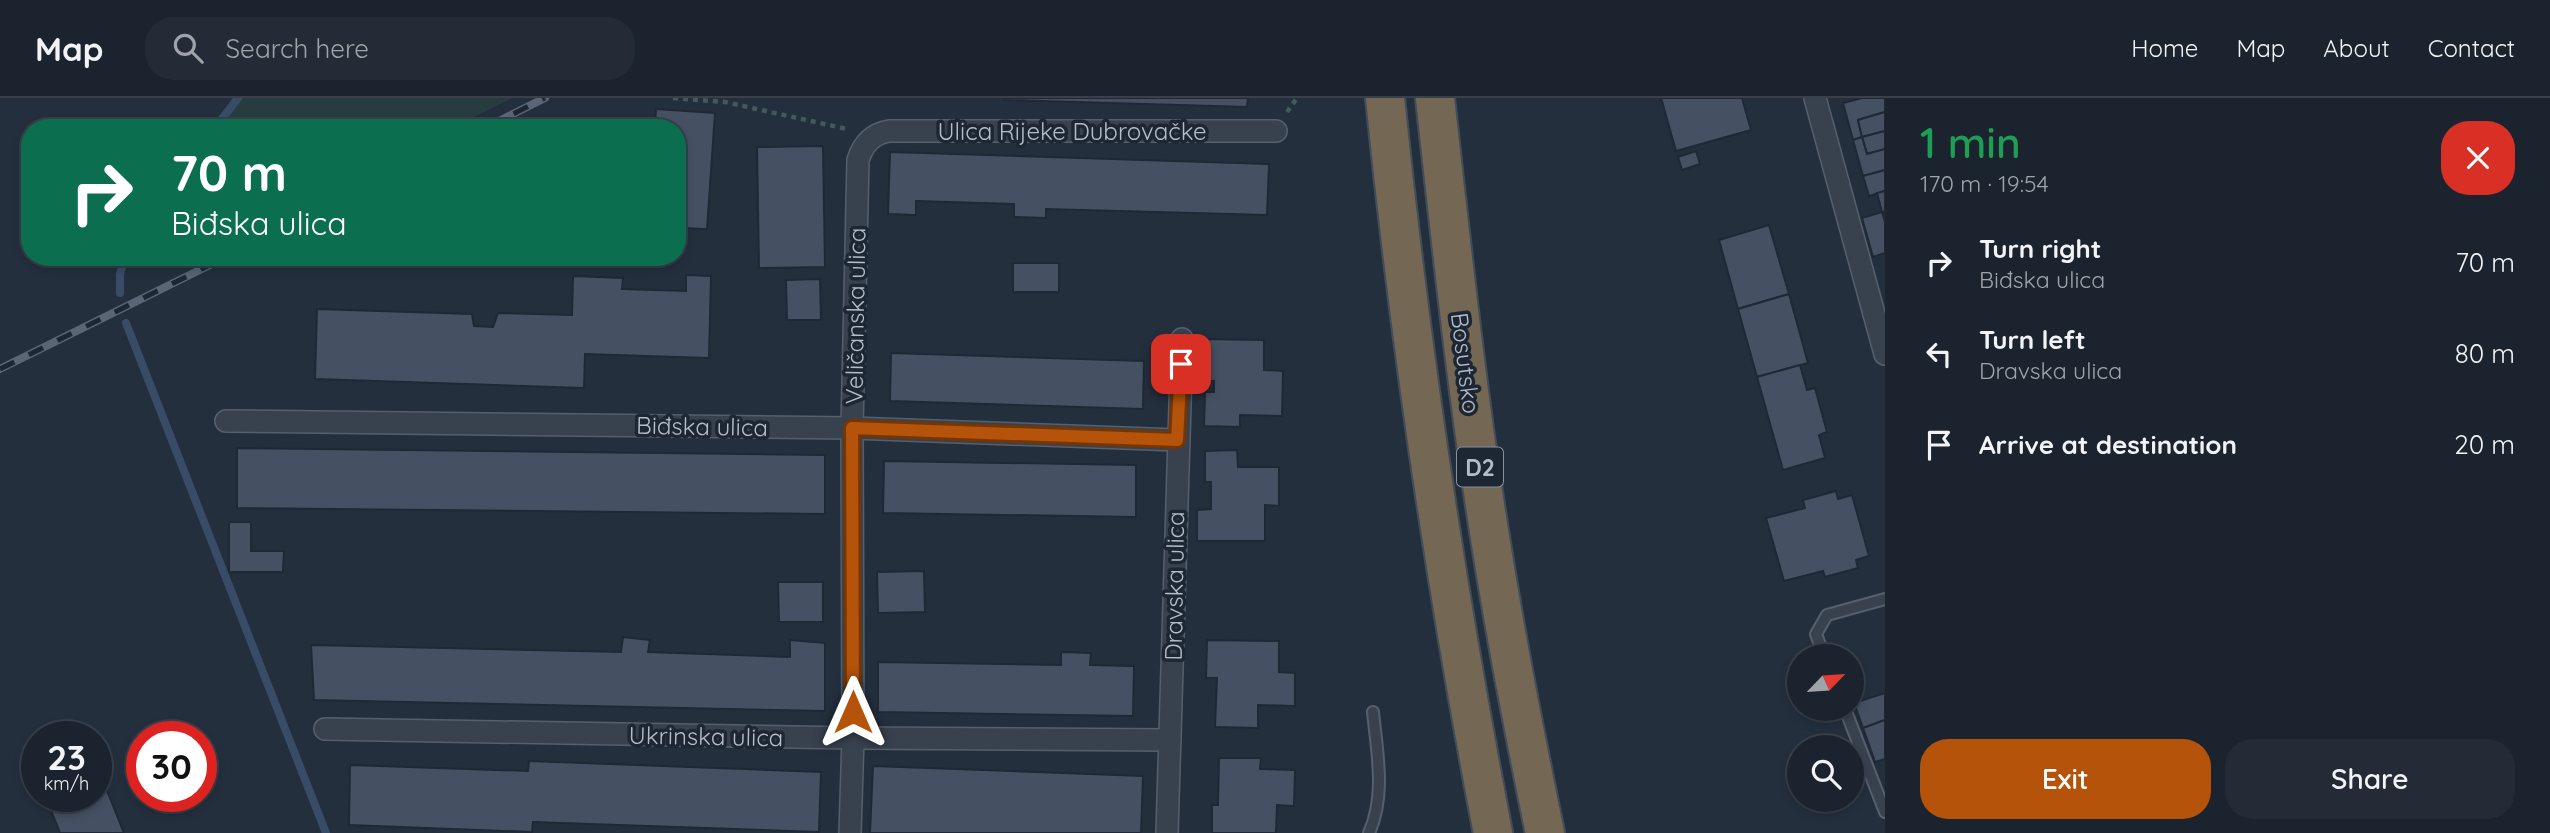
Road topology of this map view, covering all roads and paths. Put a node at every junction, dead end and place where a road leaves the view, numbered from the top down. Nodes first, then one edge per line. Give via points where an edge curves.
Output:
1 (673, 98) edge
2 (1385, 98) edge
3 (1435, 98) edge
4 (1815, 98) edge
5 (1276, 131) dead end
6 (870, 139) junction
7 (1182, 339) dead end
8 (1885, 354) edge
9 (226, 421) dead end
10 (852, 428) junction
11 (1177, 440) junction
12 (1885, 599) edge
13 (1819, 644) edge
14 (1373, 712) dead end
15 (1850, 721) edge
16 (325, 729) dead end
17 (853, 738) junction
18 (1170, 740) junction
19 (1885, 812) edge
20 (850, 833) edge
21 (1167, 833) edge
22 (1369, 833) edge
23 (1493, 833) edge
24 (1545, 833) edge

1 - 6 path via 725,102 842,127
2 - 23 highway, Bosutsko / D2 via 1437,511
3 - 24 highway, Bosutsko / D2 via 1493,555
4 - 8 street
5 - 6 street, Ulica Rijeke Dubrovačke via 889,131
6 - 10 street, Veličanska ulica via 858,160
7 - 11 street, Dravska ulica
9 - 10 street, Biđska ulica
10 - 11 street, Biđska ulica
10 - 17 street, Veličanska ulica
11 - 18 street, Dravska ulica
12 - 13 lane via 1827,615 1815,634
14 - 22 lane via 1380,790
15 - 19 lane
16 - 17 street, Ukrinska ulica
17 - 18 street, Ukrinska ulica
17 - 20 street, Veličanska ulica
18 - 21 street, Dravska ulica

